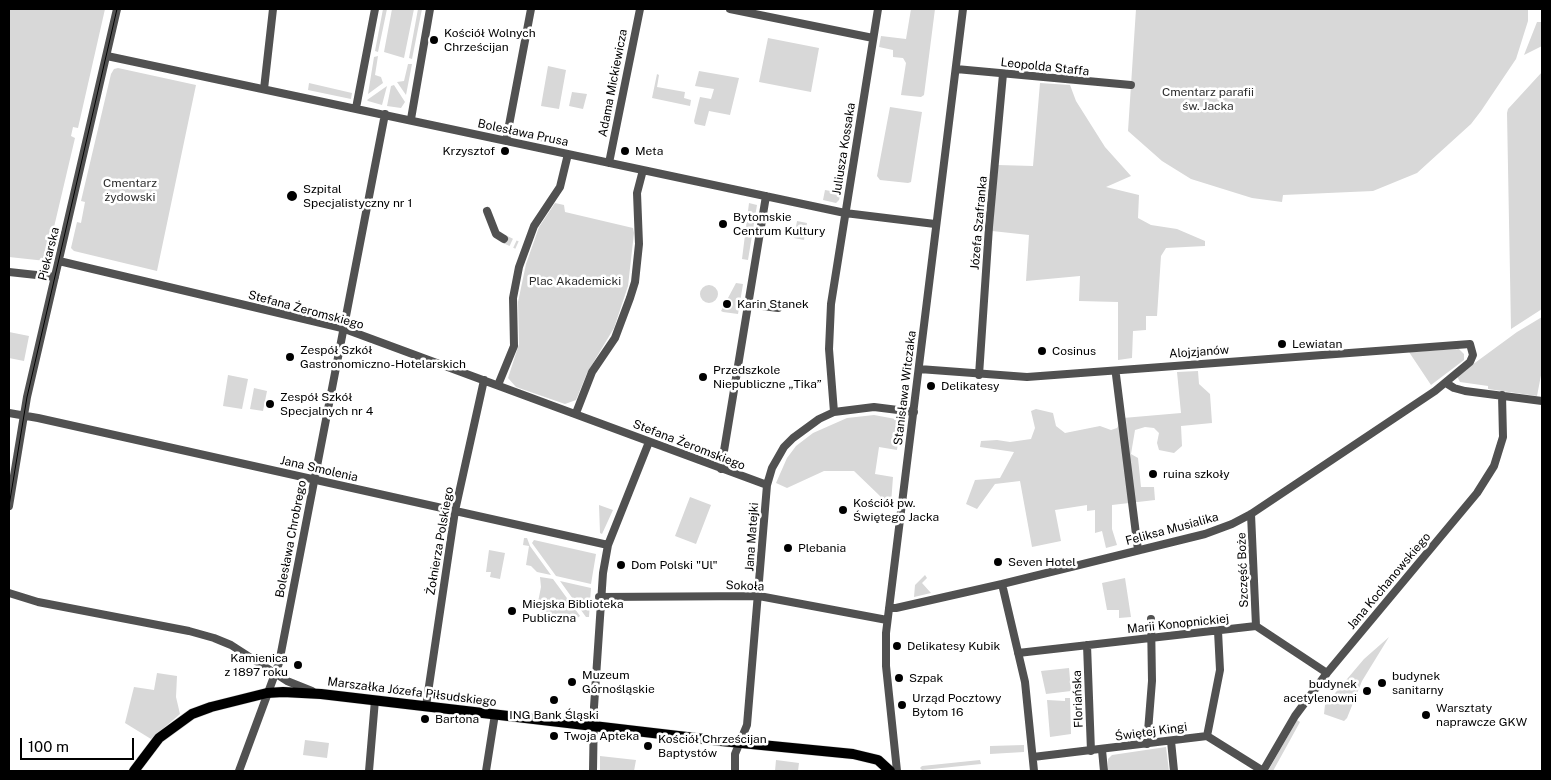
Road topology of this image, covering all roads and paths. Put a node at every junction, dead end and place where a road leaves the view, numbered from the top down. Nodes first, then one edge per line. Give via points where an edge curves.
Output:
1 (117, 9) edge
2 (273, 9) edge
3 (375, 9) edge
4 (430, 9) edge
5 (532, 9) edge
6 (640, 9) edge
7 (730, 9) edge
8 (878, 9) edge
9 (963, 9) edge
10 (873, 38) junction
11 (107, 56) junction
12 (956, 69) junction
13 (1003, 74) junction
14 (1131, 85) dead end
15 (264, 89) junction
16 (356, 108) junction
17 (385, 114) junction
18 (411, 119) junction
19 (506, 141) junction
20 (568, 154) junction
21 (609, 162) junction
22 (643, 170) junction
23 (766, 196) junction
24 (486, 211) dead end
25 (845, 213) junction
26 (935, 224) junction
27 (504, 239) tunnel mouth
28 (517, 244) tunnel mouth
29 (526, 247) junction
30 (59, 261) junction
31 (9, 272) edge
32 (54, 277) junction
33 (747, 304) junction
34 (778, 308) dead end
35 (342, 328) junction
36 (1473, 355) joint
37 (919, 368) junction
38 (979, 374) junction
39 (1116, 375) dead end
40 (484, 380) junction
41 (1446, 383) junction
42 (498, 384) junction
43 (1502, 395) junction
44 (1542, 401) edge
45 (834, 412) junction
46 (914, 412) junction
47 (9, 413) edge
48 (576, 413) junction
49 (24, 416) junction
50 (649, 442) junction
51 (721, 470) junction
52 (314, 479) junction
53 (767, 485) junction
54 (9, 506) edge
55 (456, 511) junction
56 (1251, 514) junction
57 (608, 545) junction
58 (1138, 550) junction
59 (1002, 584) junction
60 (9, 593) edge
61 (759, 596) junction
62 (599, 597) junction
63 (889, 608) junction
64 (1151, 619) dead end
65 (888, 620) junction
66 (1256, 626) junction
67 (1218, 631) junction
68 (1153, 638) junction
69 (1087, 645) junction
70 (1018, 653) junction
71 (275, 673) junction
72 (1327, 673) junction
73 (267, 693) junction
74 (321, 694) junction
75 (375, 700) junction
76 (426, 706) junction
77 (495, 714) junction
78 (594, 726) junction
79 (1207, 736) junction
80 (1171, 740) junction
81 (740, 743) junction
82 (1148, 744) junction
83 (1102, 750) junction
84 (1091, 751) junction
85 (1033, 757) junction
86 (134, 771) edge
87 (239, 771) edge
88 (368, 771) edge
89 (486, 771) edge
90 (593, 771) edge
91 (735, 771) edge
92 (890, 771) edge
93 (897, 771) edge
94 (1034, 771) edge
95 (1104, 771) edge
96 (1174, 771) edge
97 (1263, 771) edge

1 - 11 street, Piekarska
2 - 15 street
3 - 16 street
4 - 18 street
5 - 19 street
6 - 21 street, Adama Mickiewicza
7 - 10 street
8 - 10 street, Juliusza Kossaka
9 - 12 street, Stanisława Witczaka
10 - 25 street, Juliusza Kossaka
11 - 15 street, Bolesława Prusa
11 - 30 street, Piekarska
12 - 13 street, Leopolda Staffa
12 - 26 street, Stanisława Witczaka
13 - 14 street, Leopolda Staffa
13 - 38 street, Józefa Szafranka
15 - 16 street, Bolesława Prusa
16 - 17 street, Bolesława Prusa
17 - 18 street, Bolesława Prusa
17 - 35 street, Bolesława Chrobrego
18 - 19 street, Bolesława Prusa
19 - 20 street, Bolesława Prusa
20 - 21 street, Bolesława Prusa
20 - 29 street via 560,187 545,208
21 - 22 street, Bolesława Prusa
22 - 23 street, Bolesława Prusa
22 - 48 street via 636,202 639,244 635,282 619,328 592,372
23 - 25 street, Bolesława Prusa
23 - 33 street
24 - 27 street via 496,234
25 - 26 street, Bolesława Prusa
25 - 45 street, Juliusza Kossaka via 829,328
26 - 37 street, Stanisława Witczaka
28 - 29 street
29 - 42 street via 513,298 514,346
30 - 32 street, Piekarska
30 - 35 street, Stefana Żeromskiego
31 - 32 street
32 - 49 street, Piekarska
33 - 34 street
33 - 51 street
35 - 40 street, Stefana Żeromskiego
35 - 52 street, Bolesława Chrobrego
36 - 38 street, Alojzjanów via 1470,344 1027,377
36 - 41 street, Feliksa Musialika via 1470,362
37 - 38 street, Alojzjanów
37 - 46 street, Stanisława Witczaka
39 - 58 street
40 - 42 street, Stefana Żeromskiego
40 - 55 street, Żołnierza Polskiego
41 - 43 street via 1465,391
41 - 56 street, Feliksa Musialika
42 - 48 street, Stefana Żeromskiego
43 - 44 street
43 - 72 street, Jana Kochanowskiego via 1502,438 1494,466 1477,493
45 - 46 street, Jana Matejki via 874,407
45 - 53 street, Jana Matejki via 800,431 784,447
46 - 63 street, Stanisława Witczaka
47 - 49 street, Jana Smolenia
48 - 50 street, Stefana Żeromskiego
49 - 52 street, Jana Smolenia
49 - 54 street, Piekarska
50 - 51 street, Stefana Żeromskiego
50 - 57 street
51 - 53 street, Stefana Żeromskiego
52 - 55 street, Jana Smolenia
52 - 71 street, Bolesława Chrobrego
53 - 61 street, Jana Matejki
55 - 57 street, Jana Smolenia
55 - 76 street, Żołnierza Polskiego
56 - 58 street, Feliksa Musialika via 1206,534
56 - 66 street, Szczęść Boże
57 - 62 street
58 - 59 street, Feliksa Musialika
59 - 63 street, Feliksa Musialika
59 - 70 street
60 - 71 street, Marszałka Józefa Piłsudskiego via 38,602 214,638 232,645
61 - 62 street, Sokoła
61 - 65 street, Sokoła
61 - 81 street, Jana Matejki via 747,728
62 - 78 street
63 - 65 street, Stanisława Witczaka
64 - 68 street
65 - 93 street, Stanisława Witczaka via 886,666
66 - 67 street, Marii Konopnickiej
66 - 72 street
67 - 68 street, Marii Konopnickiej
67 - 79 street via 1220,670
68 - 69 street, Marii Konopnickiej
68 - 82 street
69 - 70 street, Marii Konopnickiej
69 - 84 street, Floriańska
70 - 85 street via 1025,682
71 - 73 street, Bolesława Chrobrego
71 - 74 street, Marszałka Józefa Piłsudskiego
72 - 97 street, Jana Kochanowskiego via 1295,716
73 - 74 main road
73 - 86 main road via 192,714 159,738
73 - 87 street, Bolesława Chrobrego
74 - 75 main road, Marszałka Józefa Piłsudskiego
75 - 76 main road, Marszałka Józefa Piłsudskiego
75 - 88 street
76 - 77 main road, Marszałka Józefa Piłsudskiego
77 - 78 main road, Marszałka Józefa Piłsudskiego
77 - 89 street
78 - 81 main road, Marszałka Józefa Piłsudskiego
78 - 90 street
79 - 80 street, Świętej Kingi
79 - 97 street, Świętej Kingi
80 - 82 street, Świętej Kingi
80 - 96 street
81 - 91 street, Jana Matejki via 735,756
81 - 92 main road, Marszałka Józefa Piłsudskiego via 864,756 881,761
82 - 83 street, Świętej Kingi
83 - 84 street, Świętej Kingi
83 - 95 street
84 - 85 street, Świętej Kingi
85 - 94 street

